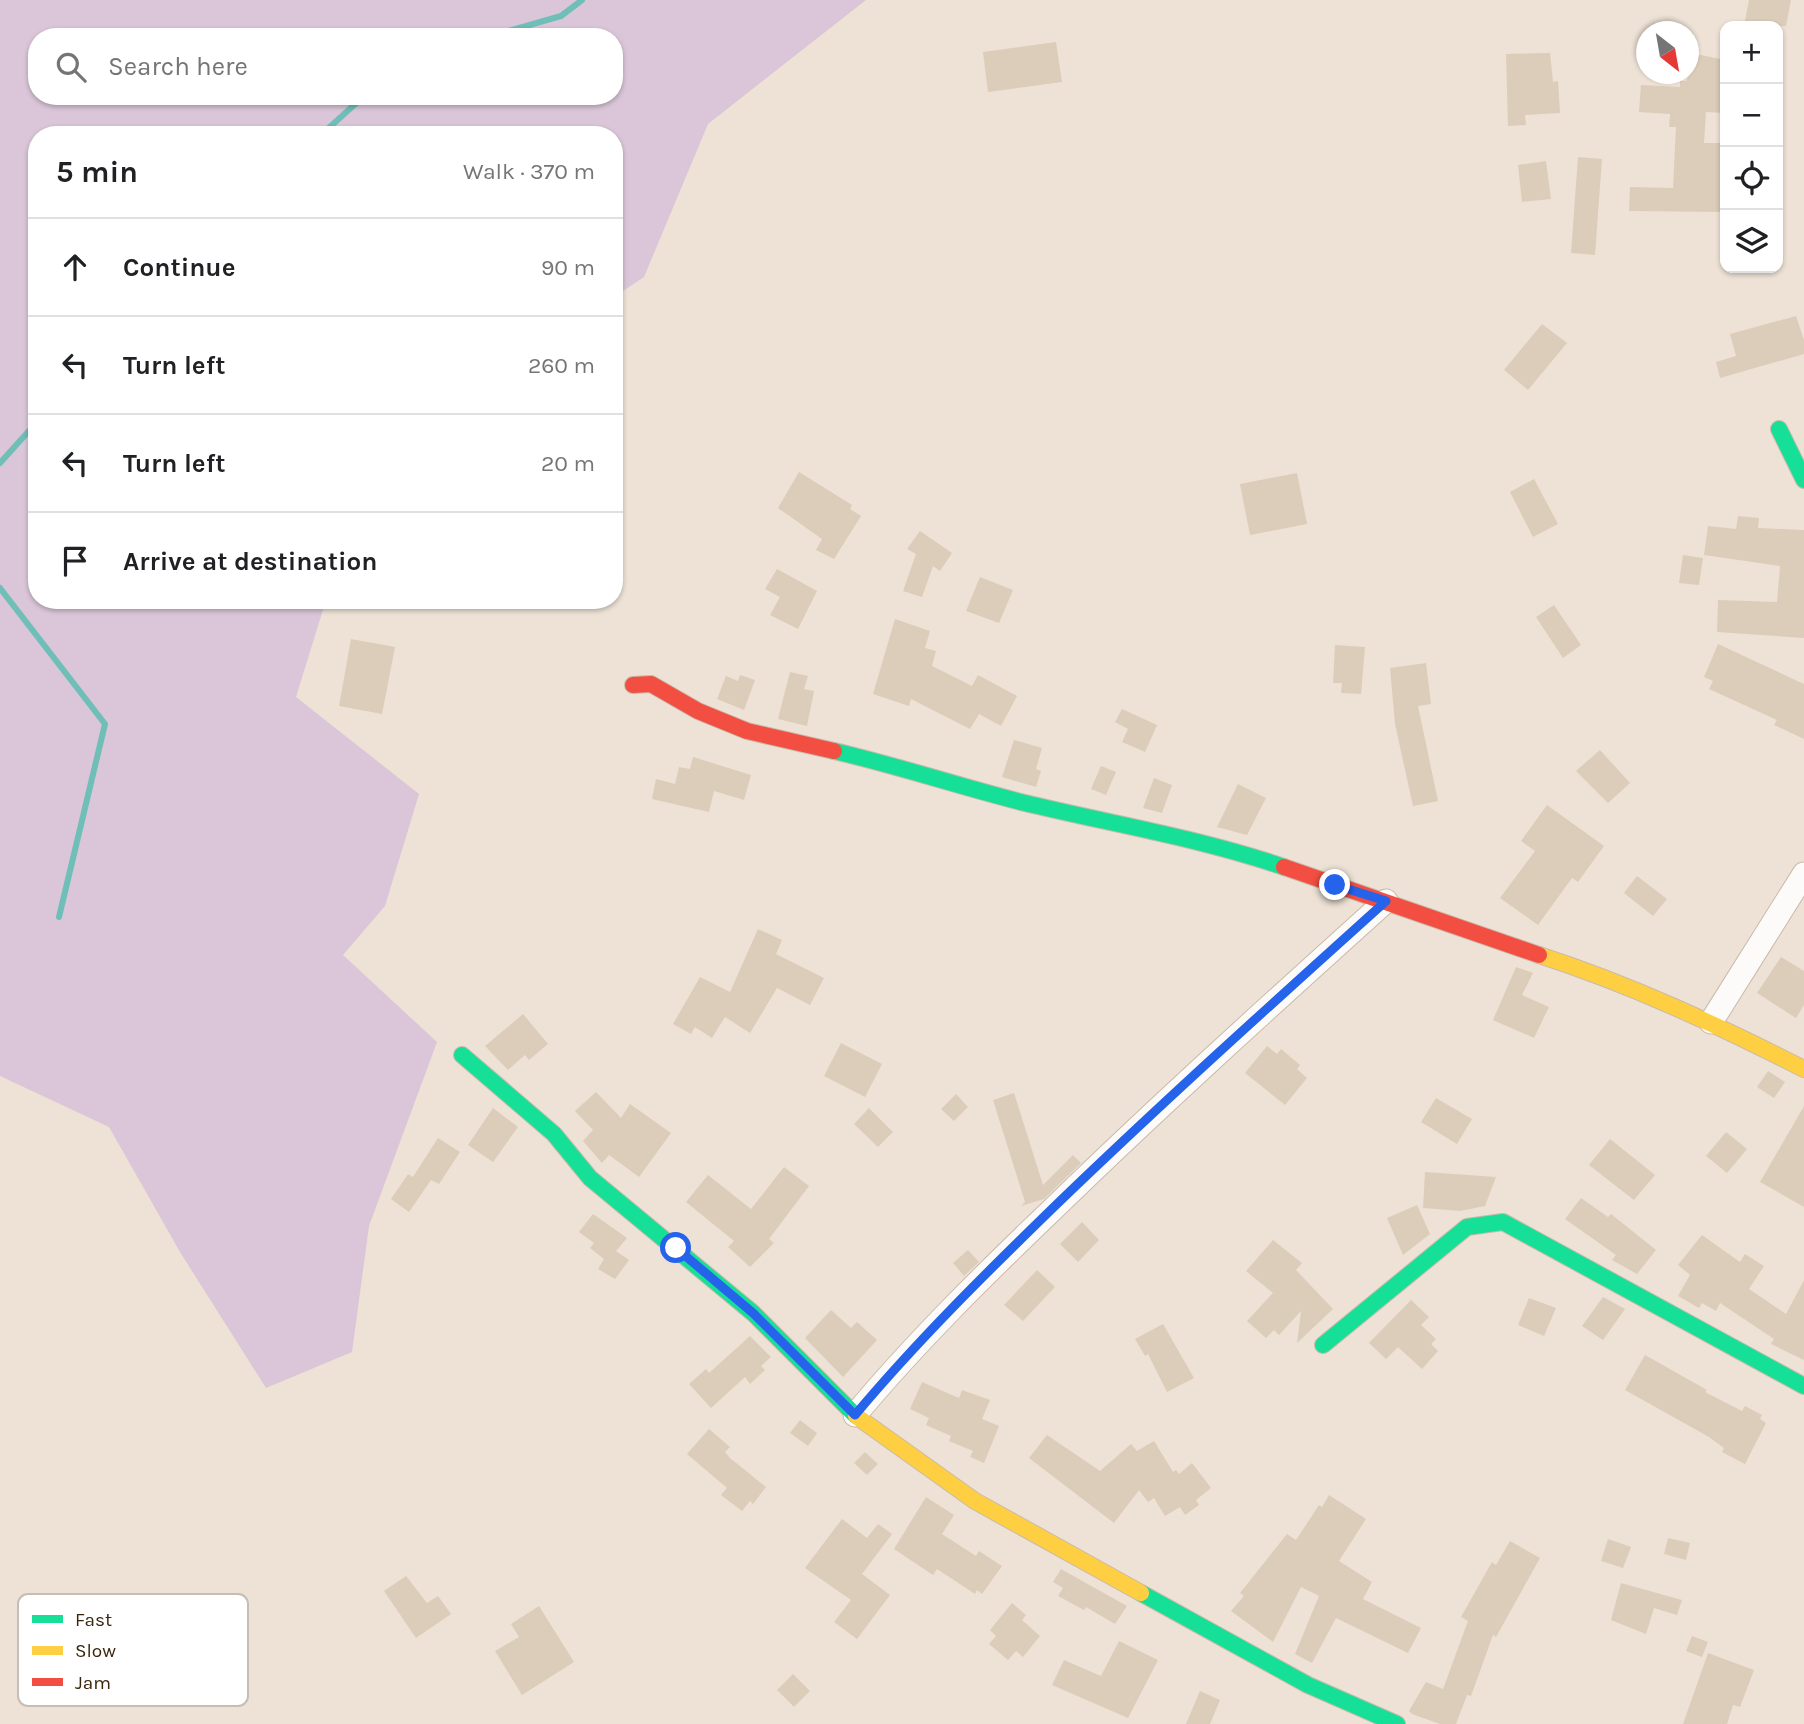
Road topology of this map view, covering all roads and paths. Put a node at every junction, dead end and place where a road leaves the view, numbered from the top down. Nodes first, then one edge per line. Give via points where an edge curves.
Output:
1 (1779, 429) dead end
2 (1804, 480) edge
3 (633, 685) dead end
4 (1804, 874) edge
5 (1386, 901) junction
6 (1711, 1022) junction
7 (463, 1055) dead end
8 (1804, 1069) edge
9 (1323, 1345) dead end
10 (1804, 1385) edge
11 (855, 1415) junction
12 (1397, 1724) edge

1 - 2 street
3 - 5 street via 651,684 698,711 747,731 897,766 1025,803 1243,853
4 - 6 street
5 - 6 street via 1609,978
5 - 11 street via 1144,1120 1010,1250
6 - 8 street
7 - 11 street via 554,1134 590,1178 753,1313
9 - 10 street via 1467,1227 1503,1222
11 - 12 street via 975,1501 1308,1685

